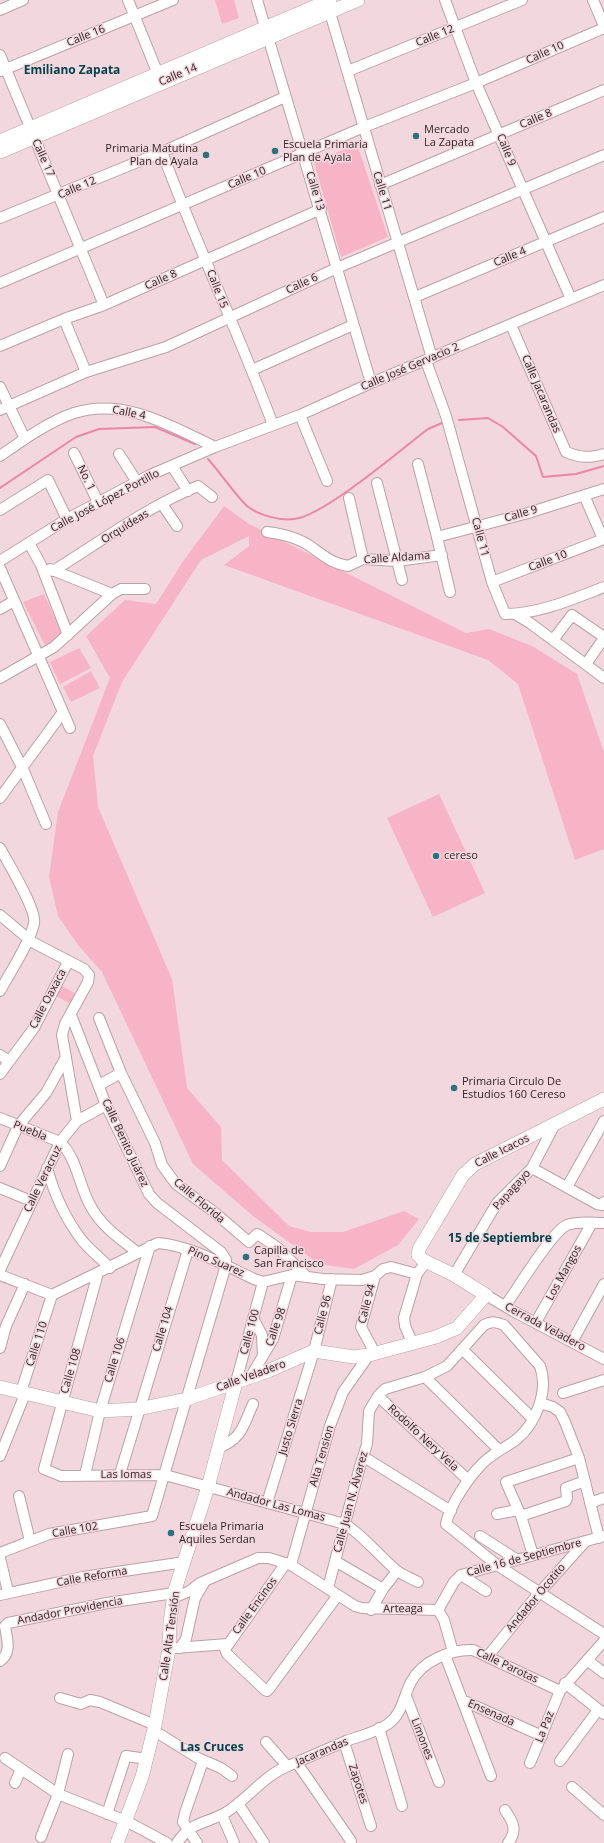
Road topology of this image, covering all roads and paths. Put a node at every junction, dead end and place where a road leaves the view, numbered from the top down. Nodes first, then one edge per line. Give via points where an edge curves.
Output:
1 (23, 0) edge
2 (128, 0) edge
3 (173, 0) edge
4 (257, 0) edge
5 (358, 0) edge
6 (445, 0) edge
7 (522, 0) edge
8 (593, 0) edge
9 (328, 3) edge
10 (0, 10) edge
11 (134, 16) junction
12 (604, 27) edge
13 (455, 28) junction
14 (266, 33) junction
15 (0, 55) edge
16 (3, 70) edge
17 (348, 71) junction
18 (160, 78) junction
19 (476, 84) junction
20 (604, 90) edge
21 (285, 97) junction
22 (364, 127) junction
23 (32, 133) junction
24 (500, 135) junction
25 (0, 141) edge
26 (0, 152) edge
27 (162, 152) junction
28 (303, 154) junction
29 (604, 156) edge
30 (380, 185) junction
31 (522, 190) junction
32 (59, 195) junction
33 (182, 206) junction
34 (321, 209) junction
35 (604, 217) edge
36 (0, 218) edge
37 (545, 242) junction
38 (398, 243) junction
39 (82, 249) junction
40 (206, 261) junction
41 (337, 268) junction
42 (0, 283) edge
43 (604, 285) edge
44 (415, 297) junction
45 (572, 299) junction
46 (104, 305) junction
47 (229, 318) junction
48 (64, 319) junction
49 (353, 325) junction
50 (511, 325) junction
51 (0, 346) edge
52 (429, 360) junction
53 (252, 370) junction
54 (86, 372) junction
55 (372, 383) junction
56 (0, 387) edge
57 (4, 408) edge
58 (300, 415) junction
59 (273, 425) junction
60 (25, 439) junction
61 (215, 447) junction
62 (74, 453) dead end
63 (119, 454) dead end
64 (604, 454) edge
65 (0, 456) edge
66 (418, 464) dead end
67 (172, 466) junction
68 (327, 481) dead end
69 (137, 482) junction
70 (377, 483) dead end
71 (604, 489) edge
72 (188, 491) junction
73 (584, 495) junction
74 (212, 497) dead end
75 (349, 498) dead end
76 (98, 502) junction
77 (162, 504) junction
78 (0, 510) edge
79 (67, 519) junction
80 (177, 526) dead end
81 (477, 526) junction
82 (267, 532) dead end
83 (437, 537) junction
84 (604, 539) edge
85 (29, 543) junction
86 (442, 555) junction
87 (363, 559) junction
88 (0, 561) edge
89 (397, 561) junction
90 (41, 565) junction
91 (0, 568) edge
92 (53, 571) junction
93 (402, 580) dead end
94 (492, 582) junction
95 (604, 587) edge
96 (145, 589) dead end
97 (450, 592) dead end
98 (112, 594) junction
99 (14, 601) junction
100 (0, 609) edge
101 (515, 614) junction
102 (68, 635) junction
103 (604, 638) edge
104 (553, 640) junction
105 (38, 656) junction
106 (586, 664) junction
107 (0, 678) edge
108 (604, 678) edge
109 (63, 712) junction
110 (0, 724) edge
111 (70, 728) dead end
112 (23, 769) junction
113 (0, 798) edge
114 (46, 824) dead end
115 (0, 848) edge
116 (0, 915) edge
117 (29, 939) junction
118 (68, 962) junction
119 (0, 991) edge
120 (70, 1015) junction
121 (99, 1018) dead end
122 (0, 1055) edge
123 (66, 1058) junction
124 (9, 1061) junction
125 (121, 1073) junction
126 (0, 1074) edge
127 (99, 1086) junction
128 (604, 1099) edge
129 (106, 1104) junction
130 (0, 1118) edge
131 (77, 1121) junction
132 (604, 1121) edge
133 (555, 1124) junction
134 (18, 1126) junction
135 (60, 1142) junction
136 (0, 1166) edge
137 (47, 1168) junction
138 (532, 1168) junction
139 (567, 1187) junction
140 (0, 1188) edge
141 (31, 1201) junction
142 (603, 1203) edge
143 (592, 1223) junction
144 (604, 1224) edge
145 (150, 1246) junction
146 (188, 1250) junction
147 (137, 1252) junction
148 (422, 1258) junction
149 (226, 1265) junction
150 (110, 1268) junction
151 (0, 1270) edge
152 (98, 1274) junction
153 (417, 1274) junction
154 (0, 1275) edge
155 (292, 1275) junction
156 (305, 1275) junction
157 (454, 1275) junction
158 (374, 1276) junction
159 (332, 1279) junction
160 (263, 1282) junction
161 (25, 1284) junction
162 (604, 1284) edge
163 (52, 1295) junction
164 (489, 1296) junction
165 (507, 1307) junction
166 (253, 1318) junction
167 (536, 1322) junction
168 (3, 1325) edge
169 (504, 1325) junction
170 (412, 1342) junction
171 (572, 1342) junction
172 (0, 1348) edge
173 (462, 1349) junction
174 (314, 1352) junction
175 (372, 1354) junction
176 (263, 1356) junction
177 (604, 1358) edge
178 (252, 1376) junction
179 (425, 1377) junction
180 (604, 1380) edge
181 (236, 1382) junction
182 (0, 1387) edge
183 (23, 1393) junction
184 (563, 1393) dead end
185 (378, 1396) junction
186 (187, 1399) junction
187 (62, 1403) junction
188 (540, 1403) junction
189 (253, 1404) dead end
190 (138, 1409) junction
191 (100, 1411) junction
192 (533, 1419) junction
193 (3, 1445) edge
194 (218, 1448) junction
195 (498, 1450) junction
196 (0, 1456) edge
197 (364, 1457) junction
198 (579, 1458) junction
199 (44, 1469) joint
200 (120, 1474) junction
201 (84, 1475) junction
202 (165, 1475) junction
203 (468, 1480) junction
204 (585, 1481) junction
205 (208, 1488) junction
206 (19, 1496) dead end
207 (604, 1498) edge
208 (267, 1503) junction
209 (590, 1503) junction
210 (451, 1511) junction
211 (306, 1512) junction
212 (520, 1513) junction
213 (497, 1514) dead end
214 (345, 1524) junction
215 (480, 1536) dead end
216 (602, 1537) edge
217 (30, 1542) junction
218 (585, 1542) junction
219 (0, 1553) edge
220 (533, 1555) junction
221 (0, 1558) edge
222 (516, 1560) junction
223 (335, 1561) junction
224 (185, 1562) junction
225 (289, 1564) junction
226 (497, 1565) junction
227 (397, 1571) junction
228 (461, 1575) junction
229 (205, 1580) junction
230 (418, 1582) dead end
231 (328, 1588) junction
232 (383, 1590) junction
233 (486, 1590) dead end
234 (4, 1594) edge
235 (338, 1594) junction
236 (539, 1594) junction
237 (174, 1596) junction
238 (371, 1610) junction
239 (438, 1610) junction
240 (604, 1634) edge
241 (604, 1641) edge
242 (227, 1647) junction
243 (175, 1648) junction
244 (449, 1654) junction
245 (488, 1656) junction
246 (587, 1660) junction
247 (0, 1662) edge
248 (604, 1673) edge
249 (562, 1687) junction
250 (406, 1696) junction
251 (60, 1698) dead end
252 (462, 1700) junction
253 (601, 1712) edge
254 (154, 1728) junction
255 (379, 1728) junction
256 (542, 1736) junction
257 (266, 1742) dead end
258 (344, 1742) junction
259 (68, 1754) dead end
260 (5, 1758) dead end
261 (147, 1759) junction
262 (203, 1761) junction
263 (560, 1761) dead end
264 (297, 1763) junction
265 (530, 1763) dead end
266 (287, 1766) junction
267 (21, 1769) junction
268 (232, 1776) dead end
269 (491, 1776) dead end
270 (439, 1782) dead end
271 (15, 1783) dead end
272 (572, 1787) dead end
273 (58, 1794) junction
274 (239, 1805) junction
275 (402, 1806) dead end
276 (505, 1810) dead end
277 (107, 1814) junction
278 (222, 1815) junction
279 (604, 1815) edge
280 (126, 1821) junction
281 (372, 1826) dead end
282 (188, 1831) junction
283 (41, 1837) dead end
284 (350, 1841) dead end
285 (117, 1843) edge
286 (166, 1843) edge
287 (177, 1843) edge
288 (197, 1843) edge
289 (234, 1843) edge
290 (264, 1843) edge
291 (508, 1843) edge

1 - 10 street
2 - 11 street
3 - 11 street, Calle 16
4 - 14 street, Calle 13
5 - 9 main road, Calle 14
6 - 13 street, Calle 9
7 - 13 street, Calle 12
8 - 12 street
9 - 14 main road, Calle 14
9 - 17 street, Calle 11
11 - 16 street, Calle 16
11 - 18 street
12 - 19 street, Calle 10
13 - 17 street, Calle 12
13 - 19 street, Calle 9
14 - 18 main road, Calle 14
14 - 21 street, Calle 13
15 - 16 street, Calle 17
16 - 23 street, Calle 17
17 - 22 street, Calle 11
18 - 23 main road, Calle 14
19 - 22 street, Calle 10
19 - 24 street, Calle 9
20 - 24 street, Calle 8
21 - 27 street, Calle 12
21 - 28 street, Calle 13
22 - 28 street, Calle 10
22 - 30 street, Calle 11
23 - 25 main road, Calle 14
23 - 26 main road, Calle 14
23 - 32 street, Calle 17
24 - 30 street, Calle 8
24 - 31 street, Calle 9
27 - 32 street, Calle 12
27 - 33 street, Calle 15
28 - 33 street, Calle 10
28 - 34 street, Calle 13
29 - 31 street, Calle 6
30 - 38 street, Calle 11
31 - 37 street, Calle 9
31 - 38 street, Calle 6
32 - 36 street, Calle 12
32 - 39 street, Calle 17
33 - 39 street, Calle 10
33 - 40 street, Calle 15
34 - 40 street, Calle 8
34 - 41 street, Calle 13
35 - 37 street, Calle 4
37 - 44 street, Calle 4
37 - 45 street, Calle 9
38 - 41 street, Calle 6
38 - 44 street, Calle 11
39 - 42 street, Calle 10
39 - 46 street, Calle 17
40 - 46 street, Calle 8
40 - 47 street, Calle 15
41 - 47 street, Calle 6
41 - 49 street, Calle 13
43 - 45 street, Calle José Gervacio 2
44 - 52 street, Calle 11
45 - 50 street, Calle José Gervacio 2
46 - 48 street, Calle 8
47 - 53 street, Calle 15
47 - 54 street, Calle 6 via 166,347
48 - 51 street, Calle 8
48 - 54 street
49 - 53 street
49 - 55 street, Calle 13
50 - 52 street, Calle José Gervacio 2
50 - 64 street, Calle Jacarandas via 566,452 589,458
52 - 55 street, Calle José Gervacio 2
52 - 81 street, Calle 11
53 - 59 street, Calle 15
54 - 57 street, Calle 6
55 - 58 street, Calle José Gervacio 2
56 - 57 street
57 - 60 street
58 - 59 street, Calle José Gervacio 2
58 - 68 street
59 - 61 street, Calle José Gervacio 2
60 - 61 street, Calle 4 via 74,414 95,408 116,408 160,420
60 - 65 street, Calle 4
61 - 67 street, Calle José López Portillo
62 - 76 street, No. 1
63 - 69 street
66 - 83 street
67 - 69 street, Calle José López Portillo
67 - 72 street
69 - 76 street, Calle José López Portillo
70 - 89 street
71 - 73 street, Calle 9
72 - 74 street, Orquídeas via 198,486
72 - 77 street, Orquídeas
73 - 81 street, Calle 9
73 - 84 street
75 - 87 street
76 - 79 street, Calle José López Portillo
77 - 80 street
77 - 92 street, Orquídeas
78 - 79 street via 48,480
79 - 85 street, Calle José López Portillo
81 - 83 street, Calle 9
81 - 94 street, Calle 11
82 - 87 street, Calle Aldama via 288,534 314,548 329,561 340,565 348,566
83 - 86 street
84 - 94 street, Calle 10
85 - 88 street, Calle José López Portillo
85 - 90 street
86 - 89 street, Calle Aldama
86 - 97 street
87 - 89 street, Calle Aldama
89 - 93 street
90 - 92 street
90 - 102 street
91 - 99 street
92 - 98 street
94 - 101 street, Calle 11 via 505,614
95 - 101 street via 570,601
96 - 98 street via 121,589
98 - 102 street
99 - 100 street
99 - 105 street
101 - 104 street
102 - 105 street via 54,648
103 - 104 street via 572,615
103 - 106 street
104 - 106 street
105 - 107 street
105 - 109 street
106 - 108 street
109 - 111 street
109 - 112 street
110 - 112 street
112 - 113 street
112 - 114 street
115 - 117 street via 34,915 35,922
116 - 117 street
117 - 118 street
117 - 119 street
118 - 120 street via 89,975
118 - 124 street, Calle Oaxaca via 34,1028
120 - 123 street via 62,1035
120 - 127 street, Calle Benito Juárez
121 - 125 street, Calle Florida
122 - 124 street
123 - 131 street
123 - 134 street via 46,1092
124 - 126 street, Calle Oaxaca
125 - 127 street
125 - 156 street, Calle Florida via 155,1143 162,1165 176,1184 249,1242 257,1234 278,1248
127 - 129 street, Calle Benito Juárez
128 - 133 main road, Calle Icacos
129 - 131 street, Calle Veracruz
129 - 149 street, Calle Benito Juárez via 149,1194 157,1204 221,1252
130 - 134 street, Puebla
131 - 135 street, Calle Veracruz
132 - 139 street
133 - 138 street, Papagayo
133 - 148 main road, Calle Icacos via 474,1164 463,1175 419,1249
134 - 135 street, Puebla
134 - 136 street
135 - 137 street, Calle Veracruz
135 - 147 street via 68,1150 93,1210 107,1228
137 - 141 street, Calle Veracruz
137 - 150 street via 68,1220 82,1240
138 - 139 street
138 - 157 street, Papagayo via 497,1203
139 - 142 street via 597,1204
140 - 141 street
141 - 151 street, Calle Veracruz
143 - 144 street
143 - 165 street via 571,1224 560,1230 543,1249
143 - 167 street, Los Mangos
145 - 146 street, Pino Suarez via 158,1243 169,1244
145 - 147 street, Pino Suarez
145 - 191 street, Calle 106
146 - 149 street, Pino Suarez
146 - 190 street, Calle 104
147 - 150 street, Pino Suarez
148 - 153 street
148 - 157 main road
149 - 160 street, Pino Suarez
149 - 186 street
150 - 152 street, Pino Suarez
152 - 163 street, Pino Suarez
152 - 187 street, Calle 108
153 - 158 street via 391,1267
153 - 170 street via 404,1318
154 - 161 street
155 - 156 street
155 - 160 street
155 - 176 street, Calle 98 via 273,1339 269,1350
156 - 159 street
157 - 164 main road
158 - 159 street via 362,1280
158 - 175 street, Calle 94 via 361,1327
159 - 174 street, Calle 96
160 - 166 street, Calle 100
161 - 163 street
161 - 168 street
162 - 171 street
163 - 183 street, Calle 110
164 - 165 street, Cerrada Veladero
164 - 170 main road, Calle Veladero via 456,1328
165 - 167 street, Cerrada Veladero
165 - 169 street
166 - 176 street via 262,1335
166 - 181 street, Calle 100
167 - 171 street, Cerrada Veladero
168 - 172 street
169 - 173 street, Calle Juan N. Álvarez via 491,1322 484,1325
169 - 188 street via 540,1366
170 - 175 main road, Calle Veladero
171 - 177 street, Cerrada Veladero
173 - 179 street, Calle Juan N. Álvarez via 447,1366
173 - 192 street
174 - 175 main road, Calle Veladero via 354,1357
174 - 178 main road, Calle Veladero
174 - 208 street, Justo Sierra
175 - 211 street, Alta Tension via 343,1392 330,1426
176 - 178 street, Calle 98
178 - 181 main road, Calle Veladero
179 - 185 street, Calle Juan N. Álvarez via 393,1385
179 - 195 street
180 - 184 street
181 - 186 main road, Calle Veladero
181 - 194 main road, Calle Alta Tensión
182 - 183 main road, Calle Veladero
183 - 187 main road, Calle Veladero
183 - 193 street, Calle 110
185 - 197 street, Calle Juan N. Álvarez via 369,1411
185 - 203 street, Rodolfo Nery Vela
186 - 190 main road, Calle Veladero
186 - 202 street
187 - 191 main road, Calle Veladero
187 - 199 street, Calle 108
188 - 192 street
188 - 198 street via 560,1412
189 - 194 street via 239,1435 232,1443
190 - 191 main road, Calle Veladero
190 - 200 street, Calle 104
191 - 201 street, Calle 106
192 - 195 street via 516,1439
193 - 196 street, Calle 110
194 - 205 main road, Calle Alta Tensión
195 - 203 street via 482,1463
197 - 210 street
197 - 214 street, Calle Juan N. Álvarez
198 - 204 street
198 - 212 street via 506,1482
199 - 201 street, Las lomas via 61,1476
200 - 201 street, Las lomas
200 - 202 street, Las lomas
202 - 205 street, Las lomas
202 - 217 street, Calle 102 via 152,1516 49,1534
203 - 210 street
204 - 209 street
204 - 212 street via 566,1488 566,1500
205 - 208 street, Andador Las Lomas
205 - 224 main road, Calle Alta Tensión
206 - 217 street
207 - 209 street
208 - 211 street, Andador Las Lomas
209 - 216 street
210 - 226 street via 447,1527
211 - 214 street, Andador Las Lomas
211 - 225 street, Alta Tension
212 - 213 street
212 - 220 street
214 - 223 street, Calle Juan N. Álvarez
214 - 227 street, Andador Las Lomas via 360,1534
215 - 222 street
216 - 218 street, Calle 16 de Septiembre
217 - 219 street, Calle 102
218 - 220 street, Calle 16 de Septiembre
218 - 236 street, Andador Ocotito
220 - 222 street, Calle 16 de Septiembre
221 - 234 street
222 - 226 street, Calle 16 de Septiembre
223 - 231 street, Calle Juan N. Álvarez
223 - 232 street
224 - 234 street, Calle Reforma via 82,1577
224 - 237 main road, Calle Alta Tensión
225 - 229 street, Andador Providencia via 269,1558 258,1558
225 - 231 street, Andador Providencia
225 - 242 street, Calle Encinos
226 - 228 street, Calle 16 de Septiembre
226 - 236 street
227 - 230 street, Andador Las Lomas
227 - 232 street
228 - 233 street
228 - 239 street, Calle 16 de Septiembre via 454,1582
229 - 237 street, Andador Providencia via 190,1591
229 - 243 street via 195,1598 186,1640
231 - 235 street, Arteaga
232 - 238 street
235 - 238 street, Arteaga via 355,1606
235 - 242 street via 267,1691 227,1654
236 - 240 street
236 - 245 street, Andador Ocotito
237 - 243 main road, Calle Alta Tensión via 170,1623
237 - 247 street, Andador Providencia via 107,1603 8,1623 5,1626 8,1645 6,1657
238 - 239 street, Arteaga
239 - 244 street, Arteaga via 444,1620
241 - 246 street
242 - 243 street
243 - 254 main road, Calle Alta Tensión
244 - 245 street, Calle Parotas via 463,1649
244 - 250 street, Jacarandas via 425,1665 416,1673
244 - 252 street, Ensenada
245 - 249 street, Calle Parotas
246 - 248 street
246 - 249 street
249 - 253 street, Calle Parotas
249 - 256 street, La Paz
250 - 255 street, Jacarandas via 402,1708 395,1717
250 - 270 street, Limones
251 - 254 street via 81,1704 90,1700 100,1702
252 - 256 street, Ensenada
252 - 269 street
253 - 263 street
254 - 261 main road, Calle Alta Tensión
254 - 262 street
255 - 258 street, Jacarandas
255 - 275 street
256 - 265 street, La Paz
257 - 266 street
258 - 264 street, Jacarandas
258 - 281 street, Zapotes
259 - 273 street
260 - 267 street
261 - 277 street via 126,1756
261 - 280 main road, Calle Alta Tensión
262 - 268 street via 221,1768
262 - 282 street via 185,1812 183,1822
264 - 266 street, Jacarandas
264 - 284 street
266 - 274 street, Jacarandas via 253,1791
267 - 271 street
267 - 273 street
272 - 279 street
273 - 277 street
273 - 283 street
274 - 278 street, Jacarandas
274 - 290 street
276 - 291 street via 514,1831 514,1836
277 - 280 street
278 - 282 street, Jacarandas via 201,1822
278 - 289 street
280 - 285 main road, Calle Alta Tensión
280 - 286 street
282 - 287 street, Jacarandas
282 - 288 street

